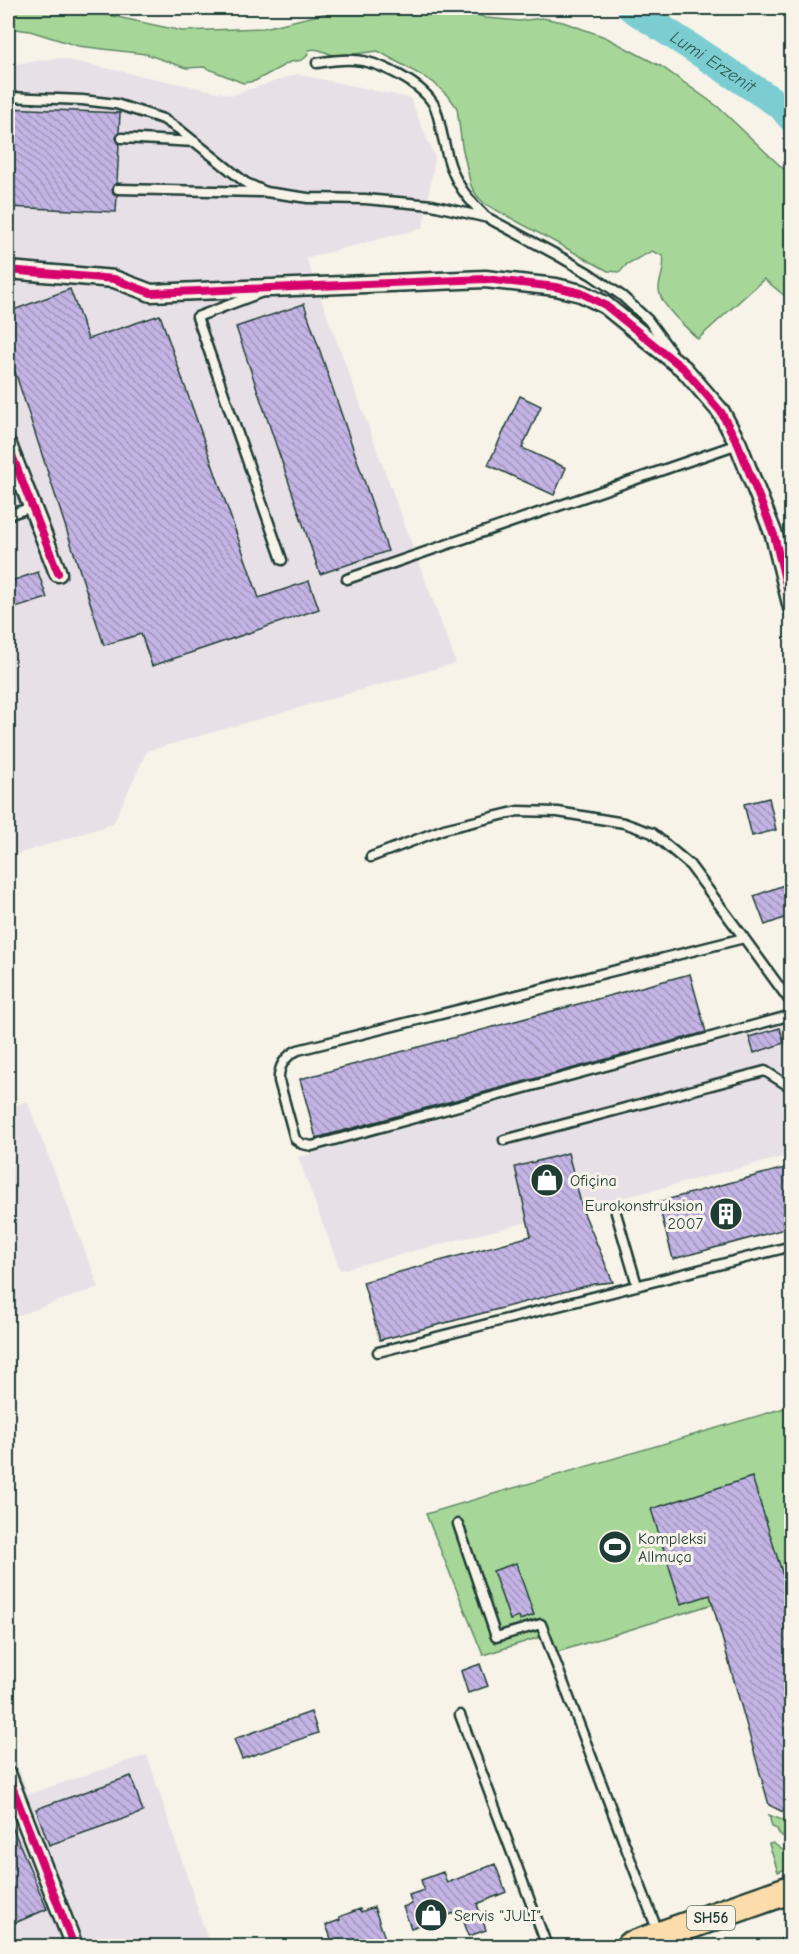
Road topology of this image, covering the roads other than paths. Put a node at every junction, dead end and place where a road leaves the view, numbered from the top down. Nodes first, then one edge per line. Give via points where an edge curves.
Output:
1 (317, 63) dead end
2 (8, 98) edge
3 (122, 138) dead end
4 (195, 142) junction
5 (118, 189) dead end
6 (266, 192) junction
7 (488, 218) junction
8 (8, 270) edge
9 (277, 287) junction
10 (684, 369) junction
11 (738, 444) junction
12 (8, 445) edge
13 (32, 507) junction
14 (8, 515) edge
15 (282, 560) dead end
16 (58, 573) dead end
17 (347, 579) dead end
18 (792, 608) edge
19 (371, 857) dead end
20 (744, 938) junction
21 (792, 1004) edge
22 (792, 1015) edge
23 (792, 1088) edge
24 (504, 1140) dead end
25 (616, 1213) dead end
26 (792, 1246) edge
27 (637, 1285) junction
28 (378, 1352) dead end
29 (458, 1524) dead end
30 (460, 1715) dead end
31 (8, 1776) edge
32 (792, 1889) edge
33 (659, 1936) junction
34 (792, 1941) edge
35 (74, 1947) edge
36 (547, 1947) edge
37 (630, 1947) edge
38 (788, 1947) edge

1 - 7 lane via 355,60 378,65 423,92 434,106 448,163 458,185
2 - 4 lane via 116,104 163,119
3 - 4 lane
4 - 6 lane via 246,183
5 - 6 lane
6 - 7 lane via 432,205
7 - 10 lane via 574,264 622,296 648,320
8 - 9 street via 114,279 151,293
9 - 10 street via 485,279 556,286 605,305
9 - 15 lane via 197,318
10 - 11 street via 721,412
11 - 17 lane
11 - 18 street via 774,535
12 - 13 street
13 - 14 lane
13 - 16 street
19 - 20 lane via 444,829 518,812 558,812 624,823 651,833 689,864
20 - 21 lane
20 - 22 lane via 298,1050 291,1053 279,1072 292,1130 302,1144 321,1144
23 - 24 lane via 765,1071
25 - 27 lane
26 - 27 lane
27 - 28 lane
29 - 33 lane via 496,1637 541,1624
30 - 36 lane
31 - 35 street
32 - 33 main road, SH56
33 - 37 main road, SH56
34 - 38 street

